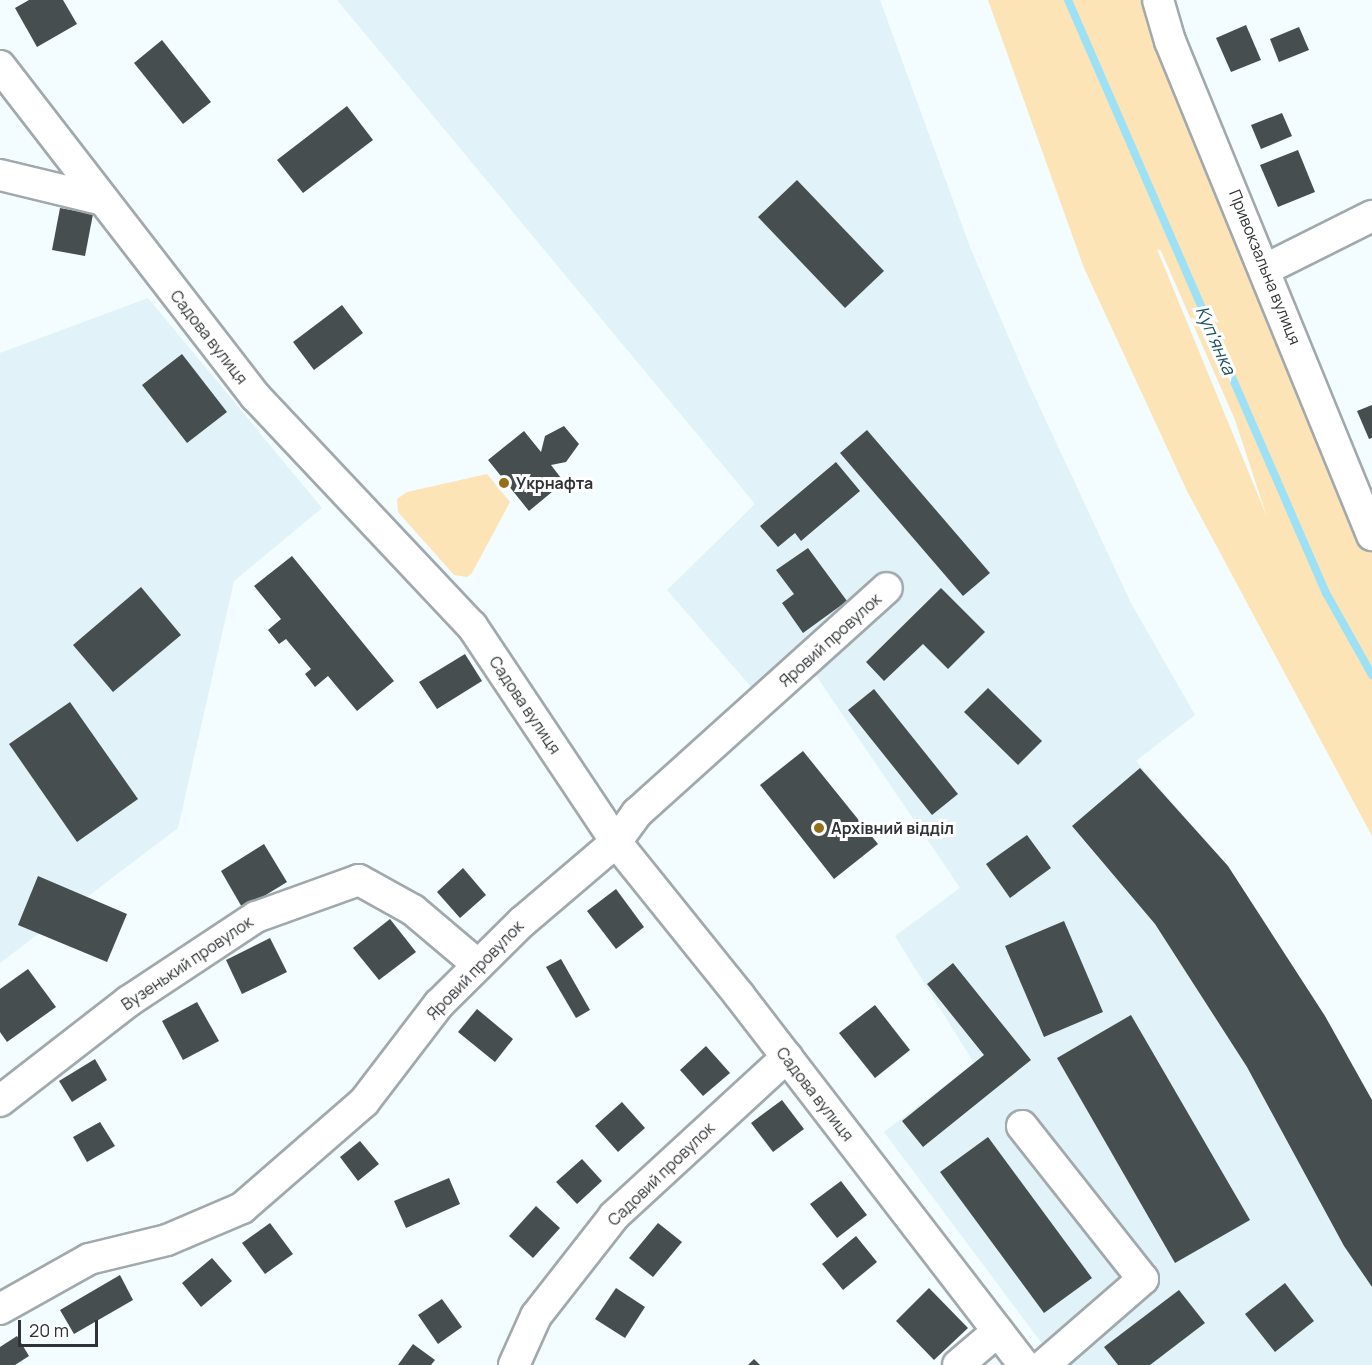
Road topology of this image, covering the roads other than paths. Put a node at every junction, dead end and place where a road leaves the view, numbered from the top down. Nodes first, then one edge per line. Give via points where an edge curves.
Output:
1 (1158, 0) edge
2 (0, 66) edge
3 (0, 175) edge
4 (103, 200) junction
5 (1372, 216) edge
6 (1266, 269) junction
7 (1372, 535) edge
8 (887, 588) dead end
9 (616, 842) junction
10 (478, 965) junction
11 (787, 1057) junction
12 (0, 1101) edge
13 (1022, 1126) dead end
14 (0, 1310) edge
15 (998, 1331) junction
16 (514, 1365) edge
17 (958, 1365) edge
18 (1024, 1365) edge
19 (1044, 1365) edge

1 - 6 street, Привокзальна вулиця via 1170,41
2 - 4 street, Садова вулиця
3 - 4 street
4 - 9 street, Садова вулиця via 255,397 472,626
5 - 6 street
6 - 7 street, Привокзальна вулиця
8 - 9 street, Яровий провулок via 637,813
9 - 10 street, Яровий провулок
9 - 11 street, Садова вулиця
10 - 12 street, Вузенький провулок via 413,910 359,880 256,916 129,1001
10 - 14 street, Яровий провулок via 439,1004 364,1102 242,1208 167,1240 89,1258
11 - 15 street, Садова вулиця
11 - 16 street, Садовий провулок via 614,1216 536,1316
13 - 19 street via 1143,1279
15 - 17 street
15 - 18 street, Садова вулиця

